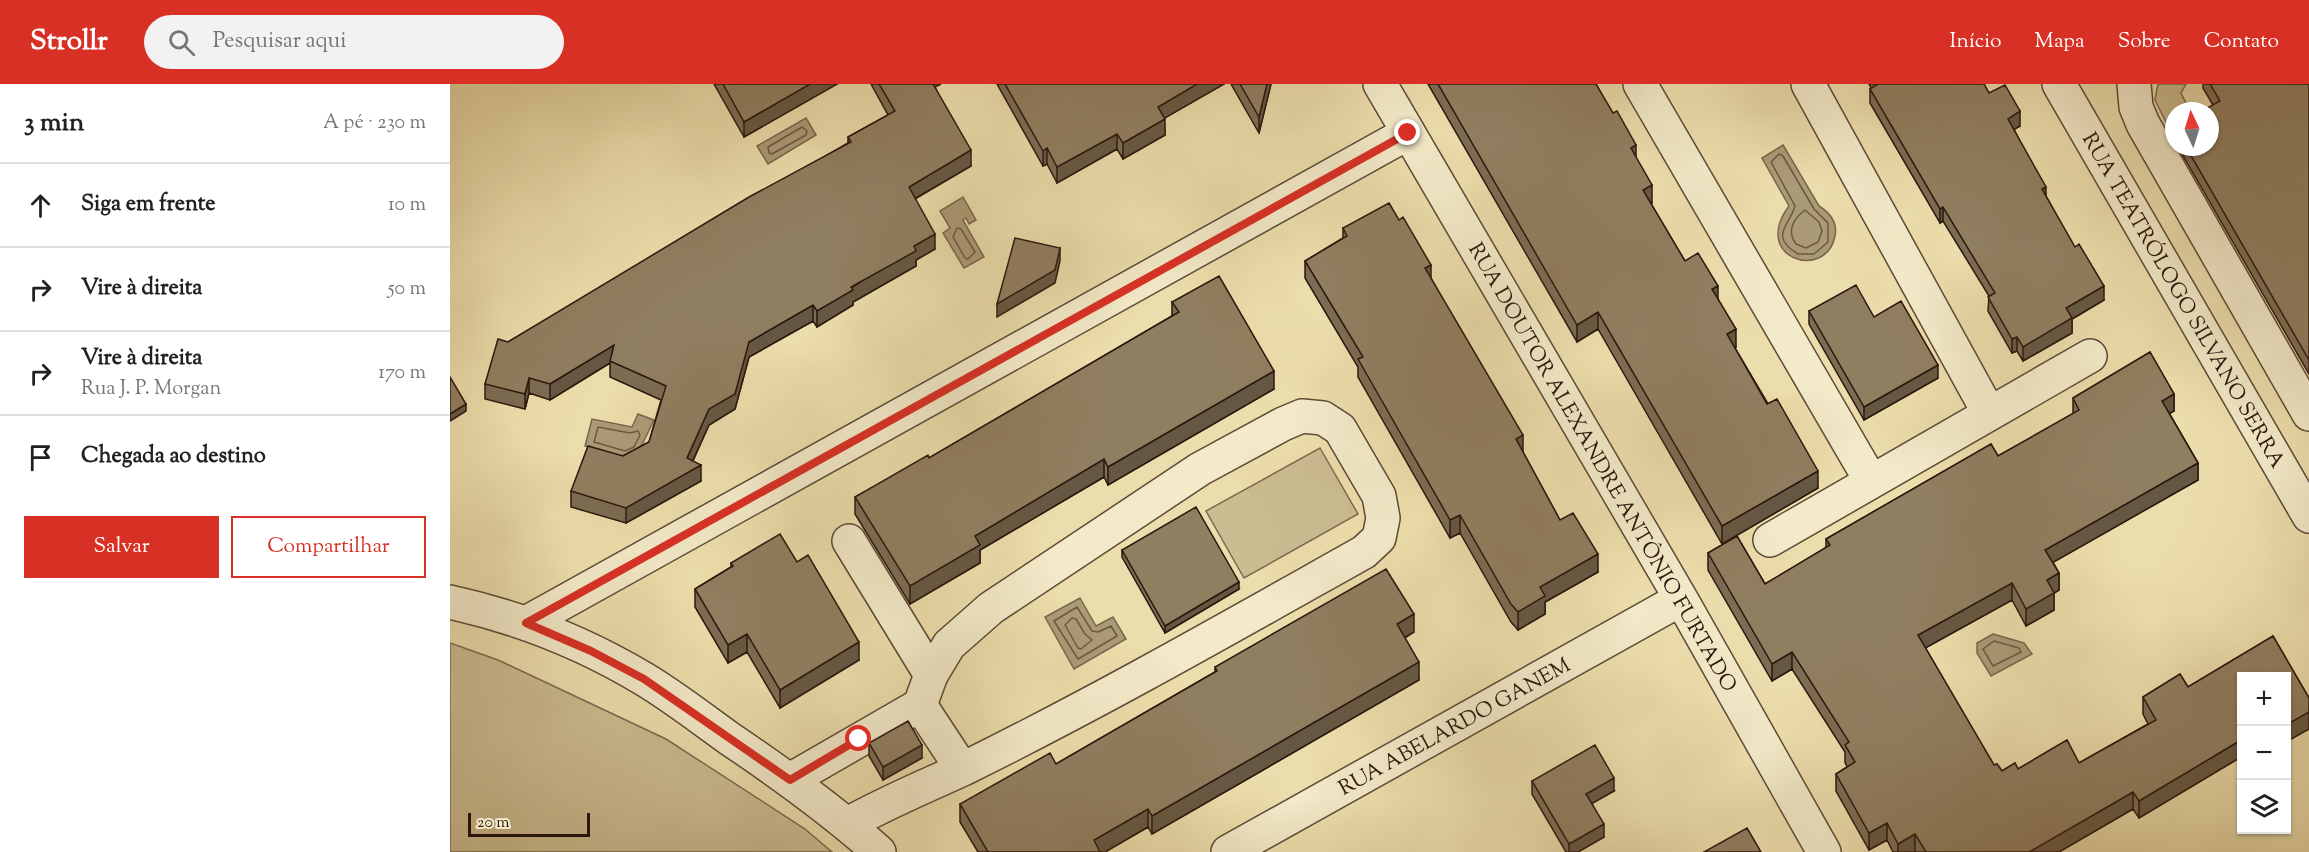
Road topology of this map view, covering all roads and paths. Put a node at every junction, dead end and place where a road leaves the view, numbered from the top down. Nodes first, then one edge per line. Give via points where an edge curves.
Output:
1 (1380, 84) edge
2 (1640, 84) edge
3 (1808, 84) edge
4 (2059, 84) edge
5 (2134, 84) edge
6 (1408, 133) junction
7 (2090, 356) dead end
8 (1989, 413) junction
9 (2309, 414) edge
10 (1871, 481) junction
11 (2309, 516) edge
12 (1770, 540) dead end
13 (849, 541) dead end
14 (1681, 599) junction
15 (450, 602) edge
16 (526, 623) junction
17 (926, 690) junction
18 (962, 769) junction
19 (790, 780) junction
20 (848, 824) junction
21 (879, 852) edge
22 (1228, 852) edge
23 (1824, 852) edge

1 - 6 street, RUA DOUTOR ALEXANDRE ANTÔNIO FURTADO
2 - 10 street
3 - 8 street
4 - 11 street, RUA TEATRÓLOGO SILVANO SERRA
5 - 9 street via 2136,107 2144,124
6 - 14 street, RUA DOUTOR ALEXANDRE ANTÔNIO FURTADO
6 - 16 street
7 - 8 street
8 - 10 street
10 - 12 street
13 - 17 street
14 - 22 street, RUA ABELARDO GANEM
14 - 23 street, RUA DOUTOR ALEXANDRE ANTÔNIO FURTADO
15 - 16 street
16 - 19 street via 644,679
17 - 18 street
17 - 18 street via 949,645 991,608 1200,469 1283,424 1302,416 1323,418 1340,429 1379,496 1383,518 1379,538 1364,552 1181,655
17 - 19 street
18 - 20 street
19 - 20 street
20 - 21 street

